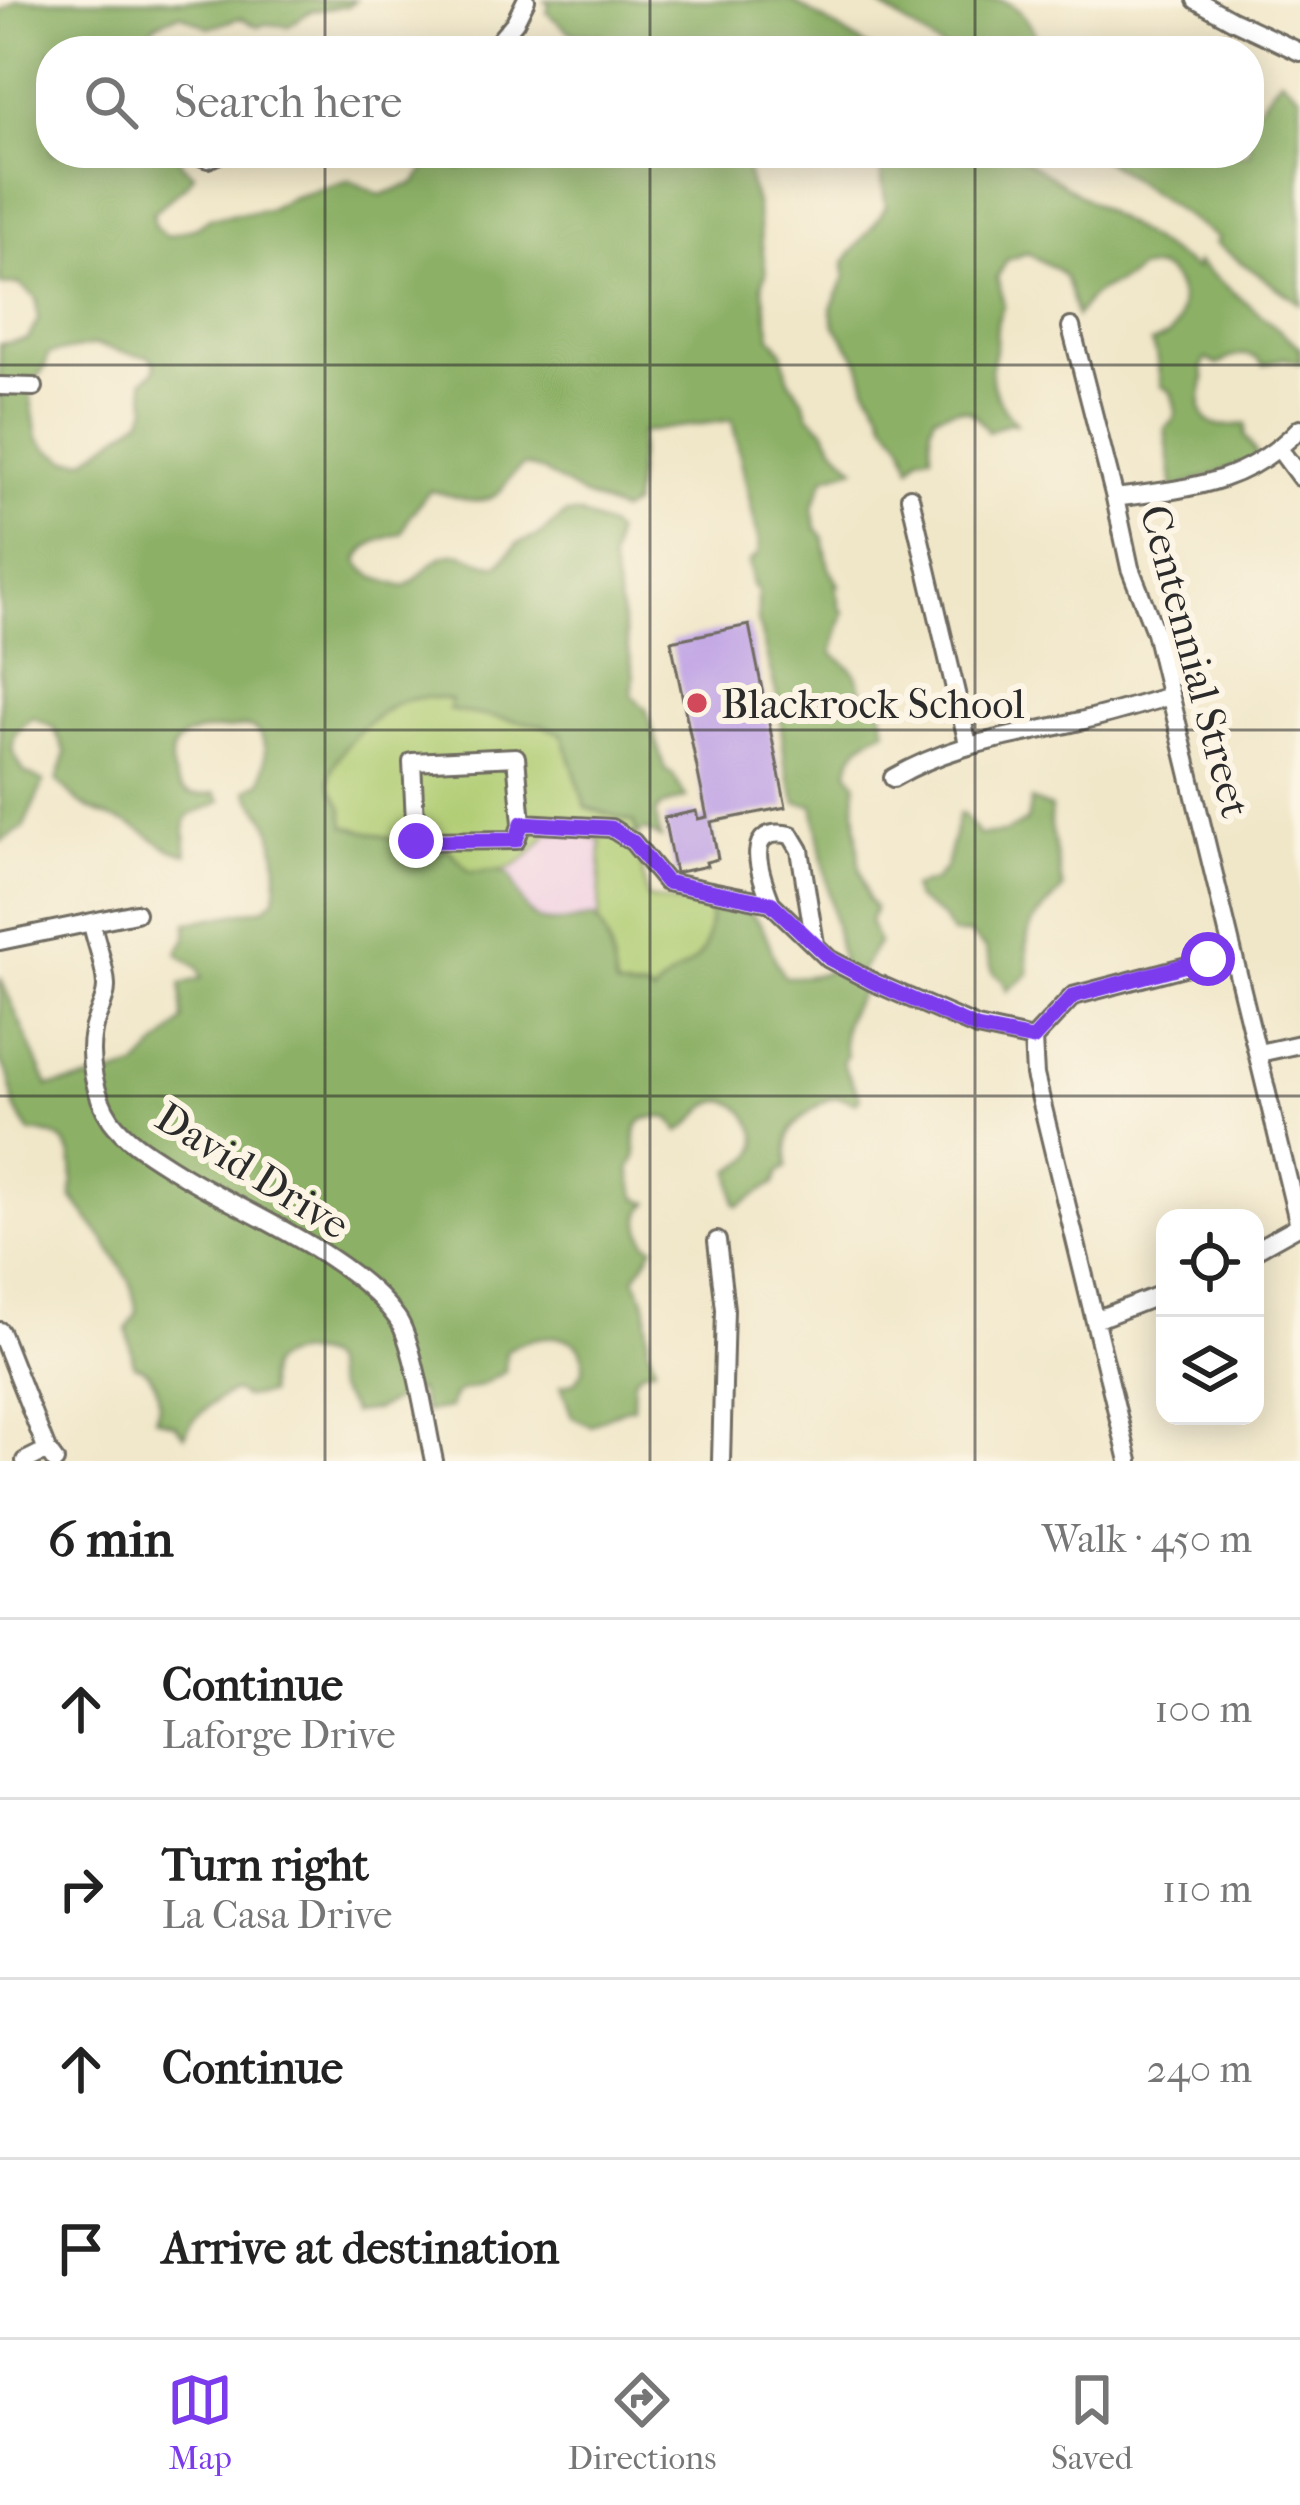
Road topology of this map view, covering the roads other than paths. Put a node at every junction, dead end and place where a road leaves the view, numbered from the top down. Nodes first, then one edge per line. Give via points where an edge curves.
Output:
1 (526, 0) edge
2 (1196, 0) edge
3 (503, 36) edge
4 (1300, 52) edge
5 (1071, 327) dead end
6 (0, 386) edge
7 (34, 386) dead end
8 (1300, 428) edge
9 (1280, 450) junction
10 (1300, 478) edge
11 (910, 497) dead end
12 (1115, 498) junction
13 (1170, 696) junction
14 (968, 744) junction
15 (893, 778) dead end
16 (522, 823) junction
17 (771, 903) junction
18 (136, 913) dead end
19 (92, 924) junction
20 (0, 941) edge
21 (815, 945) junction
22 (1232, 954) junction
23 (1033, 1039) junction
24 (1300, 1044) edge
25 (1259, 1053) junction
26 (1300, 1225) edge
27 (717, 1241) dead end
28 (1264, 1245) edge
29 (1156, 1296) edge
30 (1095, 1320) junction
31 (0, 1331) edge
32 (51, 1456) edge
33 (25, 1461) edge
34 (434, 1461) edge
35 (721, 1461) edge
36 (1129, 1461) edge

1 - 3 street
2 - 4 street
5 - 12 street, Centennial Street
6 - 7 street
8 - 9 street
9 - 10 street
9 - 12 street via 1239,474
11 - 14 street
12 - 13 street, Centennial Street
13 - 14 street
13 - 22 street, Centennial Street
14 - 15 street
16 - 16 street via 516,840 416,841 412,762 516,758
16 - 17 street via 611,828 666,882
17 - 21 street
17 - 21 street via 757,855 761,842 781,832 800,850
18 - 19 street
19 - 20 street
19 - 34 street, David Drive via 106,989 91,1062 111,1120 147,1153 362,1281 400,1321
21 - 23 street via 905,998 977,1028
22 - 23 street via 1073,996
22 - 25 street, Centennial Street
23 - 30 street
24 - 25 street
25 - 26 street, Centennial Street
26 - 28 street
27 - 35 street via 725,1309
29 - 30 street
30 - 36 street
31 - 32 street
32 - 33 street

